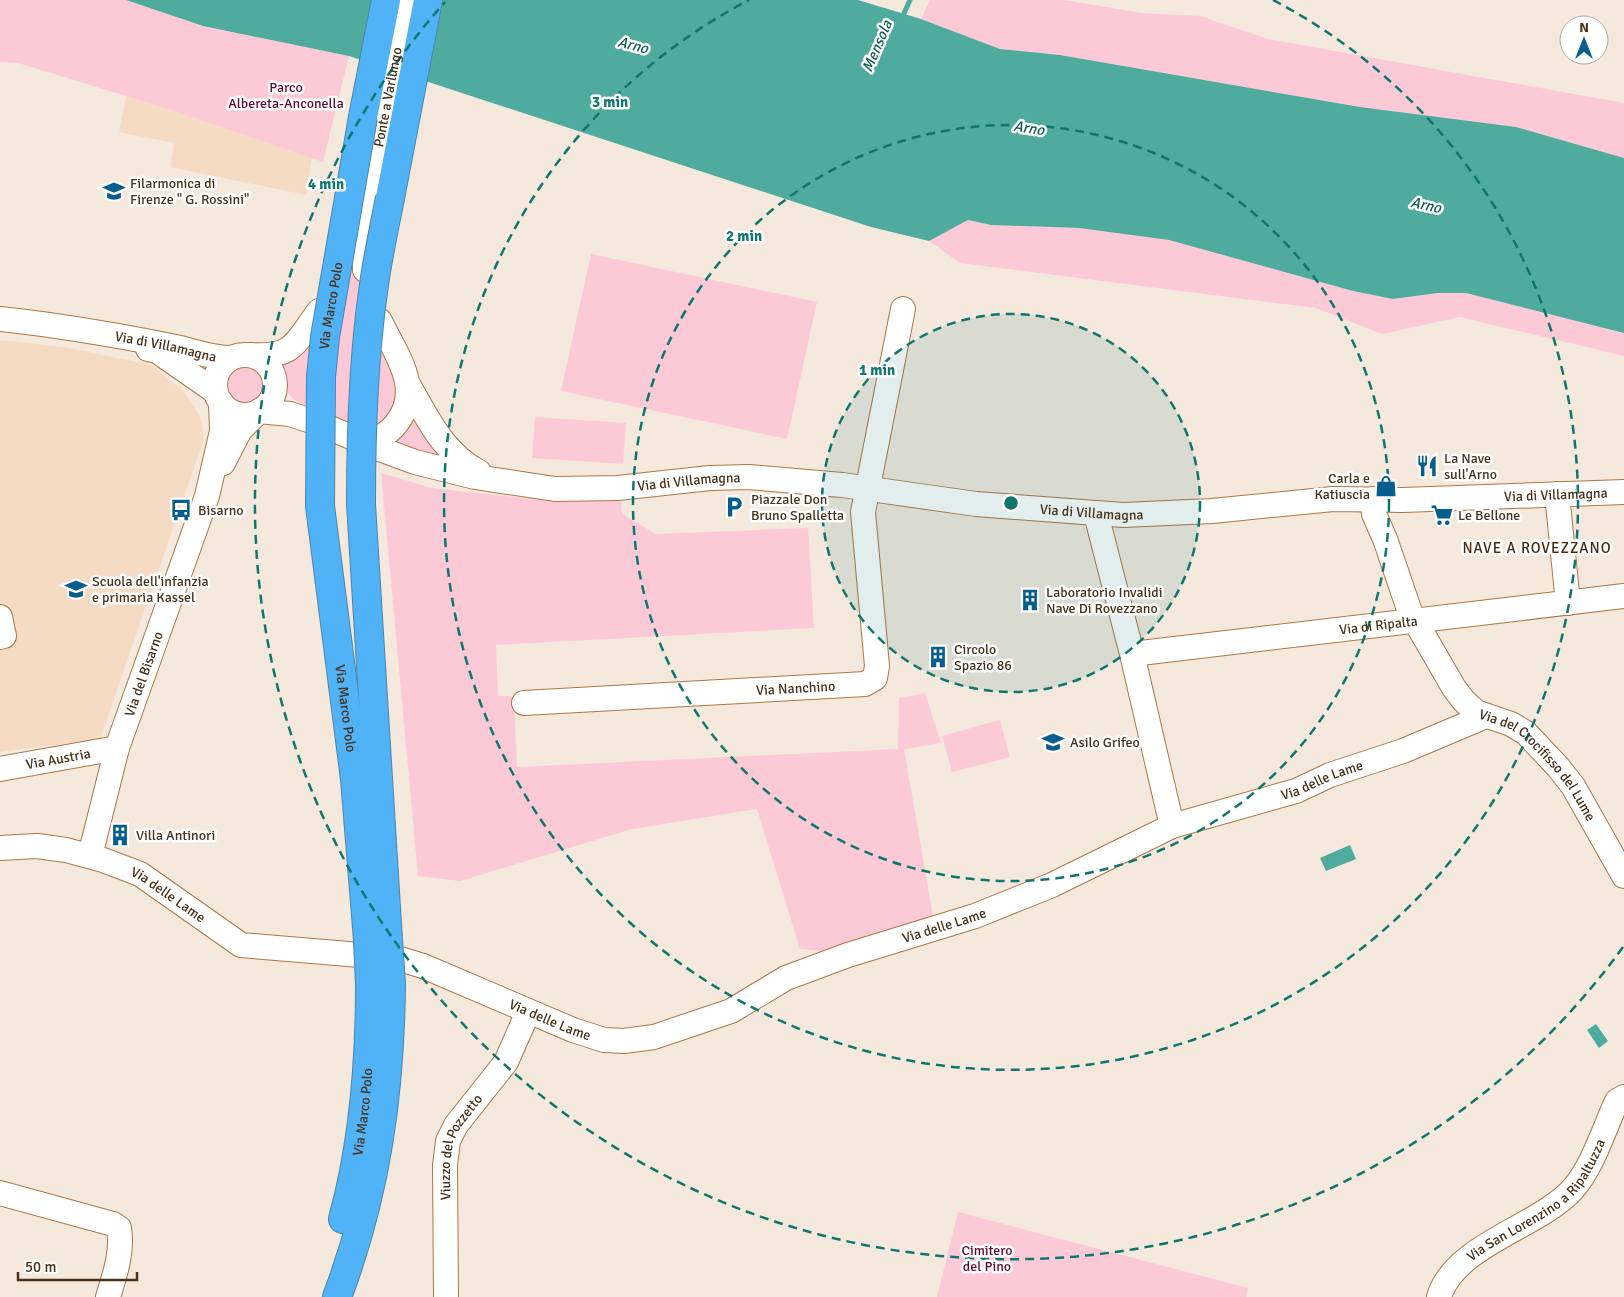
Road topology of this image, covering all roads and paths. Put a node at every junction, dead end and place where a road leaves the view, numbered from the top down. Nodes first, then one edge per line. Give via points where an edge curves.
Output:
1 (386, 0) edge
2 (406, 0) edge
3 (428, 0) edge
4 (355, 268) dead end
5 (903, 309) dead end
6 (319, 311) dead end
7 (0, 319) edge
8 (380, 321) dead end
9 (99, 334) junction
10 (241, 356) junction
11 (276, 382) junction
12 (409, 386) junction
13 (218, 397) junction
14 (259, 411) junction
15 (341, 432) junction
16 (531, 487) junction
17 (868, 488) junction
18 (1624, 492) edge
19 (1557, 494) junction
20 (206, 496) junction
21 (1373, 499) junction
22 (1096, 514) junction
23 (1624, 596) edge
24 (1568, 603) junction
25 (0, 618) edge
26 (1415, 621) junction
27 (0, 637) edge
28 (1132, 654) junction
29 (524, 703) dead end
30 (1486, 716) junction
31 (117, 748) junction
32 (0, 769) edge
33 (1172, 826) junction
34 (0, 848) edge
35 (90, 856) junction
36 (1624, 876) edge
37 (379, 960) junction
38 (528, 1012) junction
39 (1624, 1097) edge
40 (0, 1194) edge
41 (108, 1297) edge
42 (318, 1297) edge
43 (337, 1297) edge
44 (446, 1297) edge
45 (1439, 1297) edge

1 - 37 highway, Via Marco Polo, bridge via 325,337 320,506
2 - 4 street, Ponte a Varlungo
3 - 37 highway, Via Marco Polo, bridge via 376,276 366,348 361,440
5 - 17 street
6 - 10 street via 287,351 271,356
7 - 9 street, Via di Villamagna
8 - 12 street
9 - 10 street, Via di Villamagna via 172,346 208,356
9 - 13 street, Via di Villamagna via 157,351
10 - 11 street, Via di Villamagna via 268,365
10 - 13 street, Via di Villamagna via 218,372
11 - 14 street via 271,402
11 - 15 street, Via di Villamagna via 292,403
12 - 15 street via 400,420 388,433
12 - 16 street, Via di Villamagna via 438,437 459,460 484,475
13 - 14 street, Via di Villamagna via 226,409 240,415
13 - 20 street, Via del Bisarno via 222,431
14 - 15 street, Via di Villamagna via 290,414
14 - 20 street, Via del Bisarno via 240,430
15 - 16 street, Via di Villamagna via 414,462
16 - 17 street, Via di Villamagna via 609,488 749,476
17 - 22 street, Via di Villamagna via 956,502
17 - 29 street, Via Nanchino via 863,512 878,672 871,682
18 - 19 street, Via di Villamagna
19 - 21 street, Via di Villamagna
19 - 24 street
20 - 31 street, Via del Bisarno
21 - 22 street, Via di Villamagna via 1333,499 1152,515
21 - 26 street, Via del Crocifisso del Lume via 1374,514
22 - 28 street
23 - 24 street, Via di Ripalta
24 - 26 street, Via di Ripalta
25 - 27 street via 4,636
26 - 28 street, Via di Ripalta
26 - 30 street, Via del Crocifisso del Lume via 1460,697
28 - 33 street
30 - 33 street, Via delle Lame via 1403,752 1330,775 1296,791
30 - 36 street, Via del Crocifisso del Lume via 1518,728 1558,767 1573,786
31 - 32 street, Via Austria
31 - 35 street, Via del Bisarno
33 - 38 street, Via delle Lame via 1044,888 975,916 795,975 730,1011 654,1037 604,1040
34 - 35 street, Via delle Lame via 37,846
35 - 37 street, Via delle Lame via 147,878 241,945
37 - 38 street, Via delle Lame via 423,966
37 - 42 highway, Via Marco Polo via 360,1136 350,1195
37 - 43 highway, Via Marco Polo via 389,1061 378,1153 358,1238
38 - 44 street, Viuzzo del Pozzetto via 506,1062 456,1125 448,1141 445,1165
39 - 45 street, Via San Lorenzino a Ripaltuzza via 1617,1101 1590,1161 1573,1189 1560,1201 1492,1242 1455,1270 1443,1284
40 - 41 street via 119,1228 118,1265

